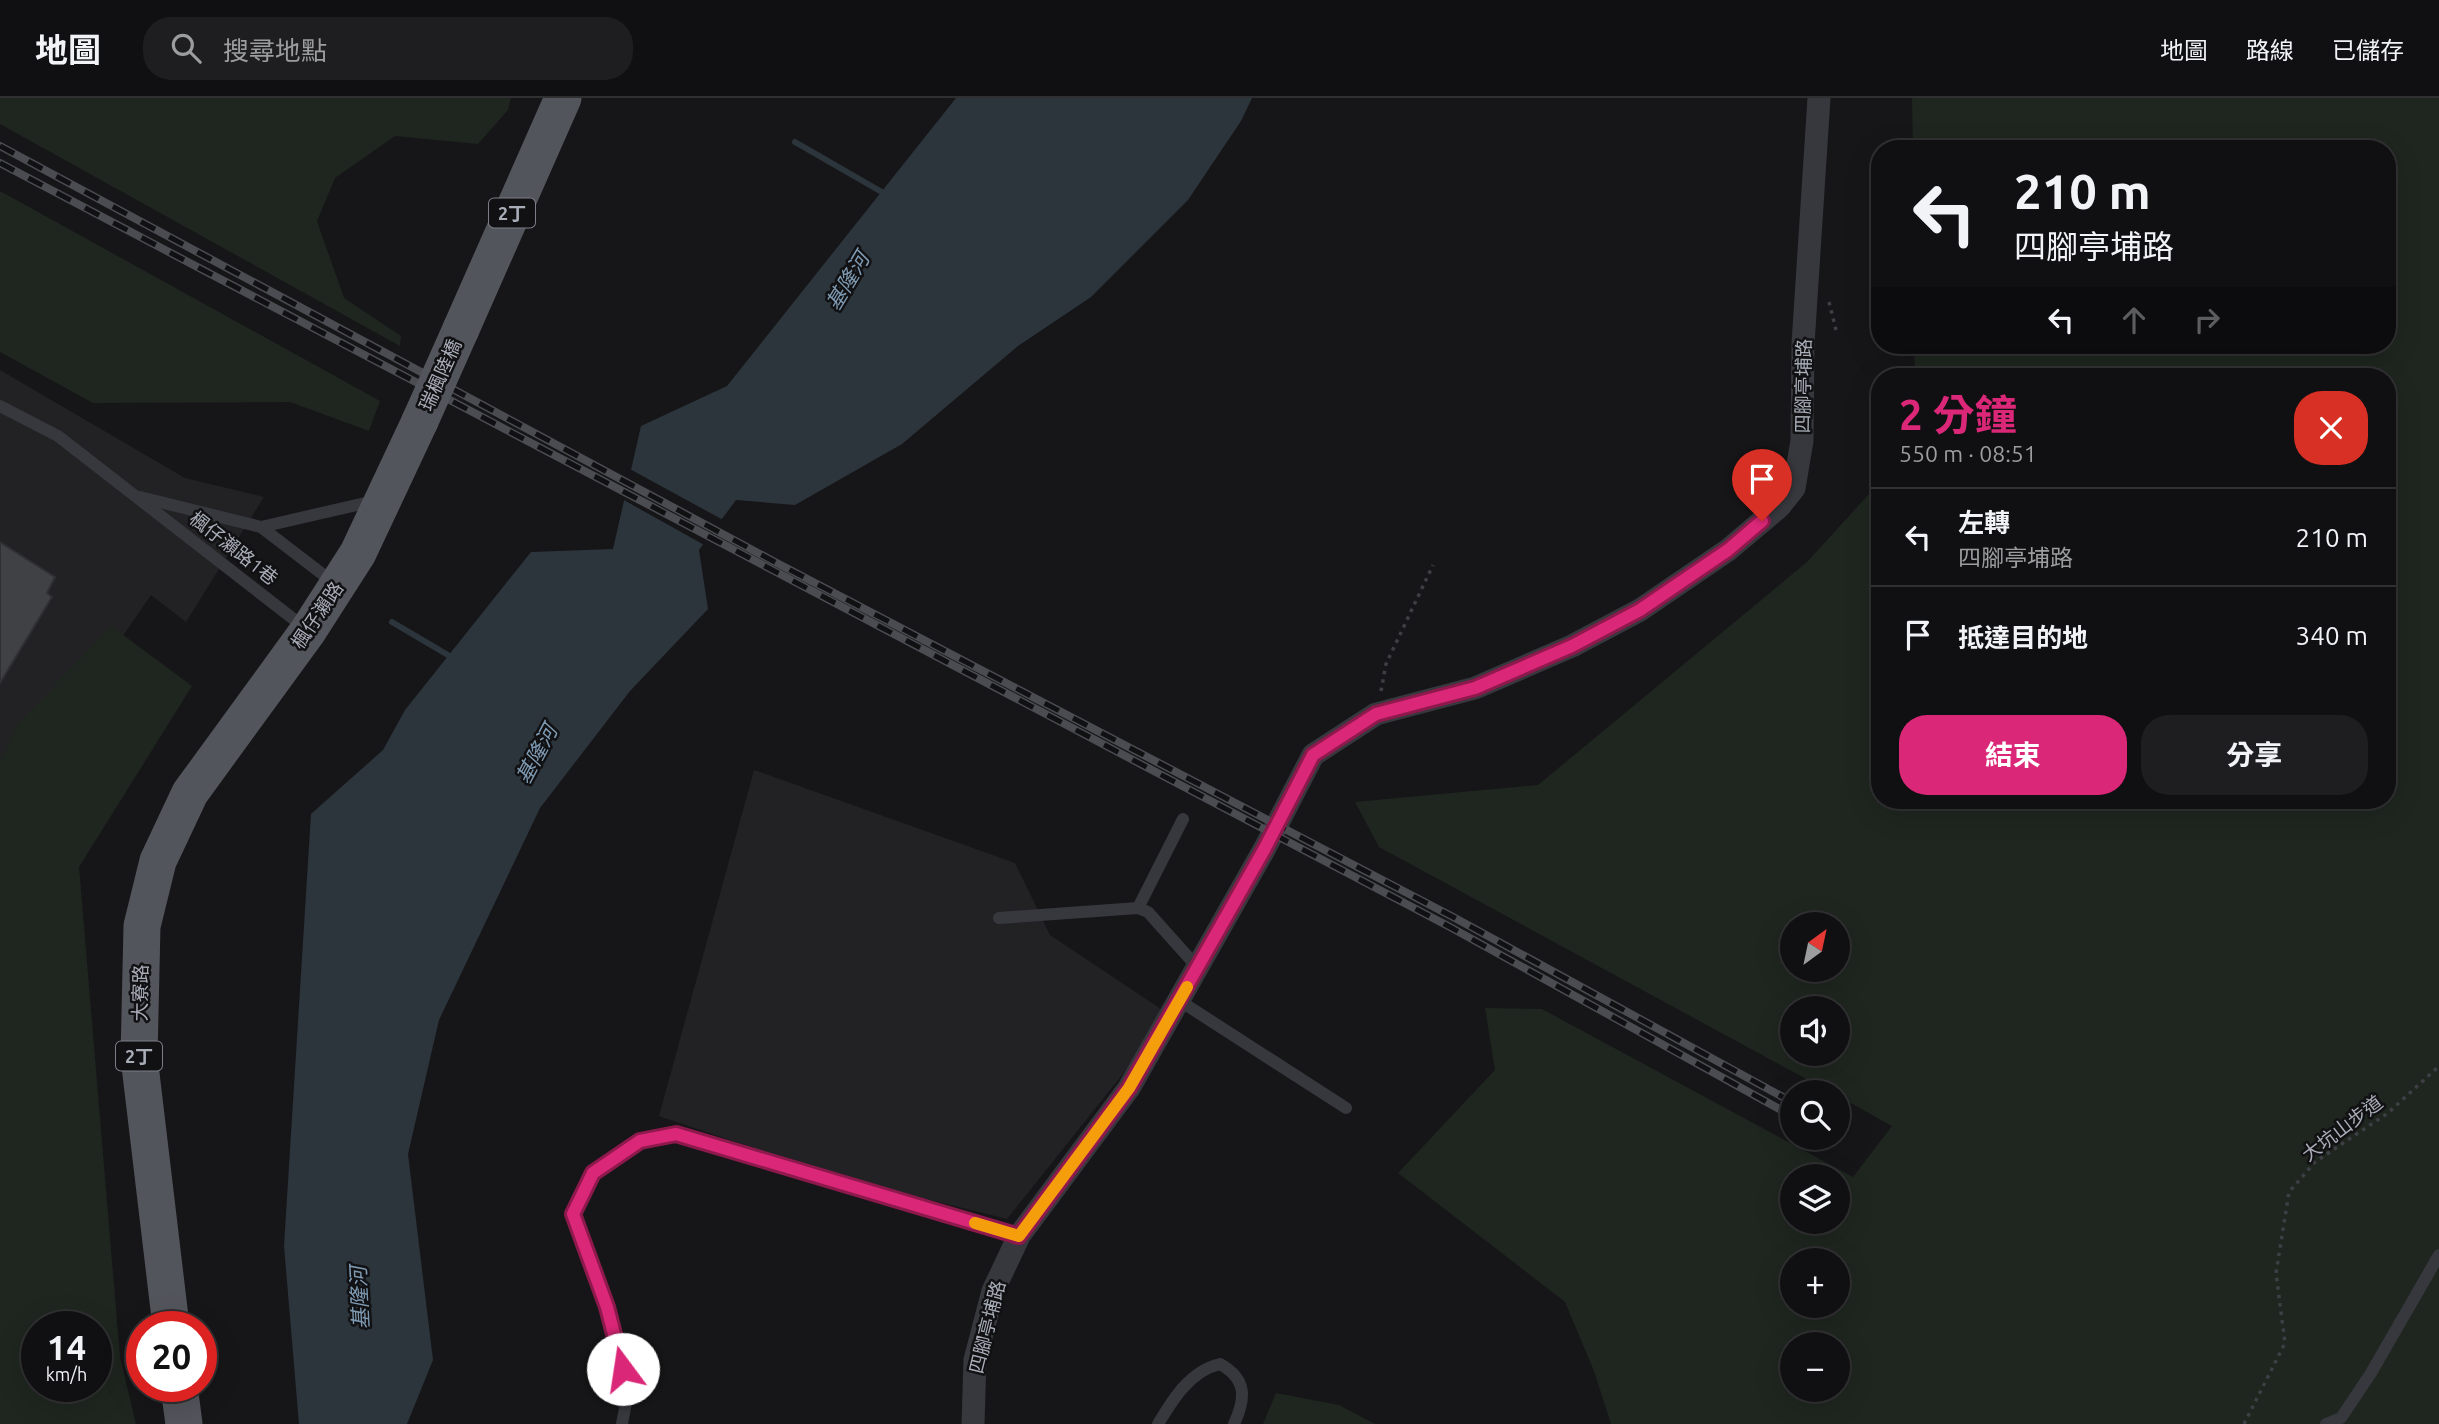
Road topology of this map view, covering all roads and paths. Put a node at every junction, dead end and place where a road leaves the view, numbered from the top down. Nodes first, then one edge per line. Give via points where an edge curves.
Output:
1 (563, 98) edge
2 (1819, 98) edge
3 (0, 406) edge
4 (419, 421) joint
5 (136, 496) junction
6 (383, 499) junction
7 (261, 527) junction
8 (1433, 565) dead end
9 (337, 585) junction
10 (308, 631) junction
11 (1376, 714) junction
12 (190, 793) joint
13 (1183, 819) dead end
14 (1138, 908) junction
15 (999, 918) dead end
16 (1198, 968) junction
17 (1180, 1001) junction
18 (2439, 1066) edge
19 (1346, 1108) dead end
20 (1019, 1236) junction
21 (2439, 1255) edge
22 (169, 1311) edge
23 (181, 1402) edge
24 (184, 1424) edge
25 (622, 1424) edge
26 (973, 1424) edge
27 (1158, 1424) edge
28 (1234, 1424) edge
29 (2244, 1424) edge
30 (2326, 1424) edge

1 - 4 main road, 瑞楓陸橋 / 2丁, bridge
2 - 11 street, 四腳亭埔路 via 1803,344 1802,441 1794,488 1779,507 1728,550 1640,610 1475,688
3 - 5 lane, 楓仔瀨路1巷 via 58,436
4 - 6 main road, 楓仔瀨路 / 2丁
5 - 7 lane, 楓仔瀨路1巷
5 - 10 lane, 楓仔瀨路1巷
6 - 7 lane, 楓仔瀨路1巷
6 - 9 main road, 楓仔瀨路 / 2丁
7 - 9 lane, 楓仔瀨路1巷
8 - 11 path via 1386,664
9 - 10 main road, 楓仔瀨路 / 2丁
10 - 12 main road, 楓仔瀨路 / 2丁
11 - 16 street, 四腳亭埔路 via 1313,755
12 - 22 main road, 大寮路 / 2丁 via 158,861 142,926 139,1057
13 - 14 lane
14 - 15 lane
14 - 16 lane via 1148,912
16 - 17 street, 四腳亭埔路
17 - 19 lane
17 - 20 street, 四腳亭埔路 via 1129,1088
18 - 29 path, 大坑山步道 via 2388,1113 2315,1162 2289,1192 2276,1273 2285,1343
20 - 25 lane via 676,1134 640,1141 593,1173 573,1214 619,1349 627,1388
20 - 26 street, 四腳亭埔路 via 993,1291 975,1360
21 - 30 lane via 2341,1418
23 - 24 main road
27 - 28 lane via 1173,1399 1203,1368 1220,1364 1243,1384 1242,1405

